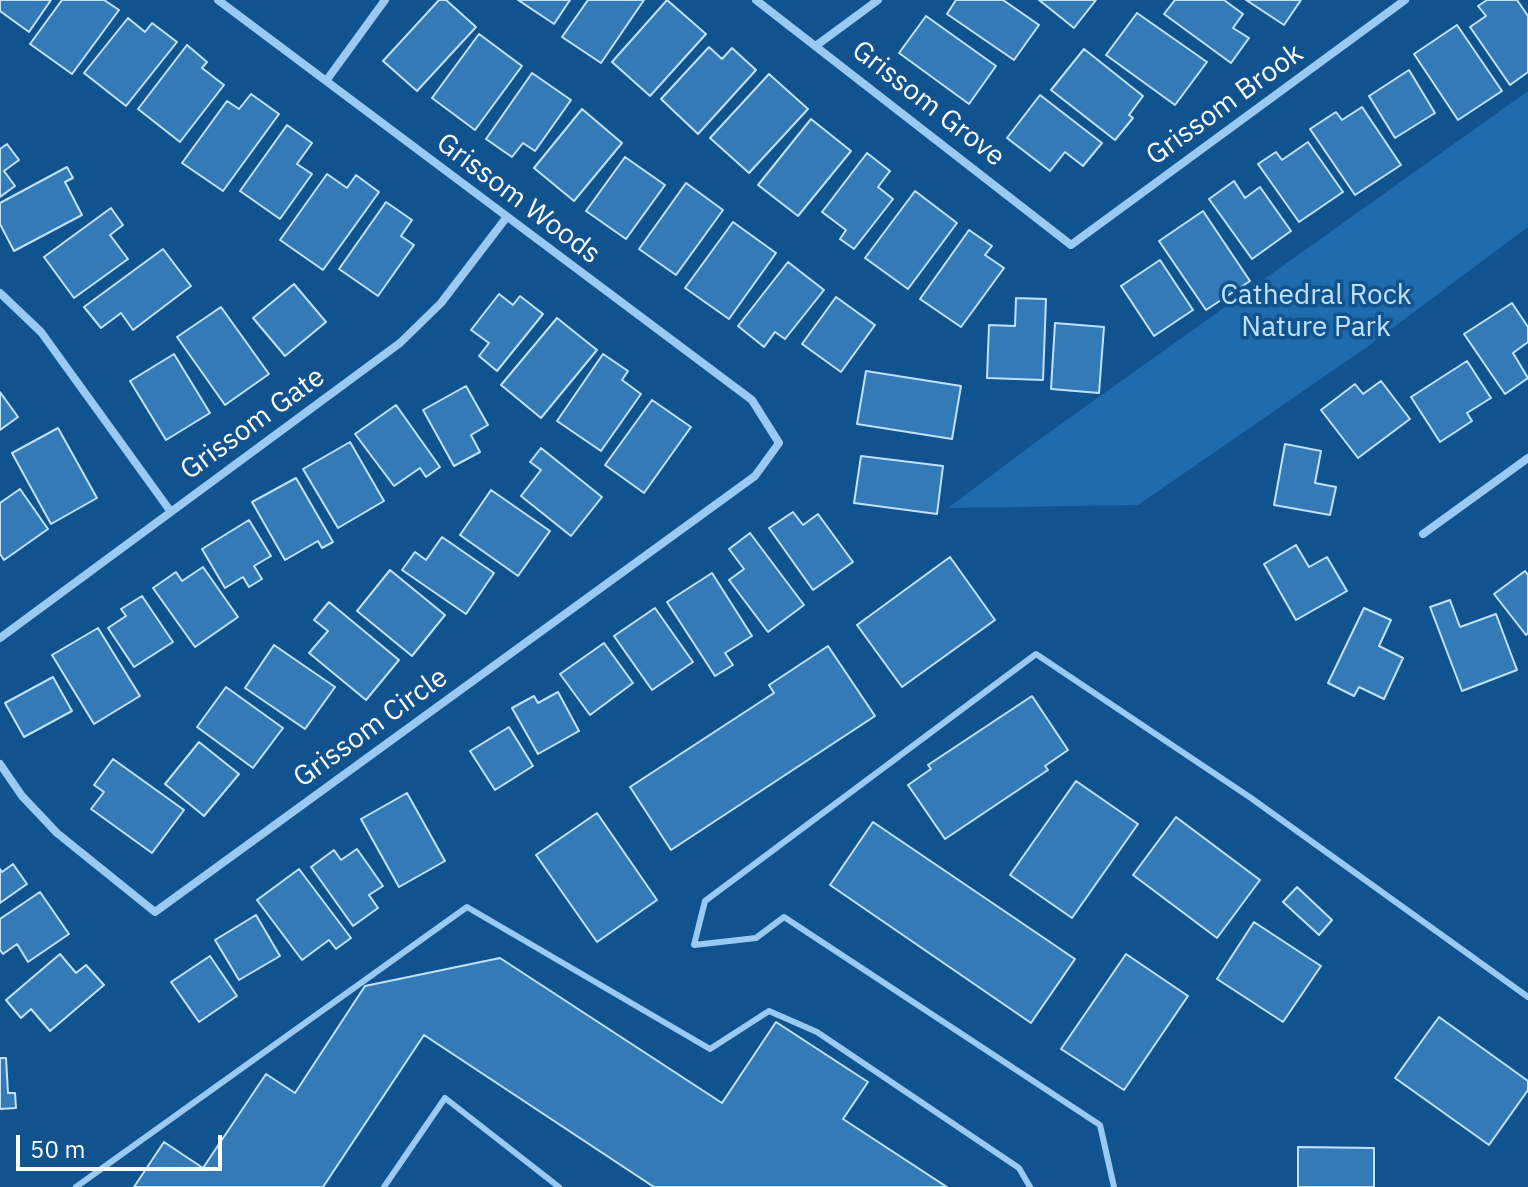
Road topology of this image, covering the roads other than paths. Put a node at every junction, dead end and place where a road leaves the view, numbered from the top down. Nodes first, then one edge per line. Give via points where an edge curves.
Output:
1 (218, 0) edge
2 (385, 0) edge
3 (756, 0) edge
4 (878, 0) edge
5 (1405, 0) edge
6 (817, 45) junction
7 (326, 81) junction
8 (506, 218) junction
9 (1071, 245) joint
10 (0, 293) edge
11 (779, 443) joint
12 (1528, 458) edge
13 (171, 512) junction
14 (1423, 534) dead end
15 (0, 638) edge
16 (0, 764) edge
17 (1528, 997) edge
18 (76, 1187) edge
19 (384, 1187) edge
20 (559, 1187) edge
21 (1030, 1187) edge
22 (1114, 1187) edge

1 - 7 street, Grissom Woods
2 - 7 street
3 - 6 street, Grissom Grove
4 - 6 street
5 - 9 street, Grissom Brook
6 - 9 street, Grissom Grove
7 - 8 street, Grissom Woods
8 - 11 street, Grissom Woods via 752,400
8 - 13 street, Grissom Gate via 441,303 400,343
10 - 13 street via 41,332
11 - 16 street, Grissom Circle via 755,476 155,912 57,833
12 - 14 street
13 - 15 street, Grissom Gate
17 - 22 lane via 1251,798 1036,654 705,901 694,945 756,938 784,917 1100,1125
18 - 21 lane via 467,907 710,1049 769,1011 817,1032 1019,1168
19 - 20 lane via 445,1098

